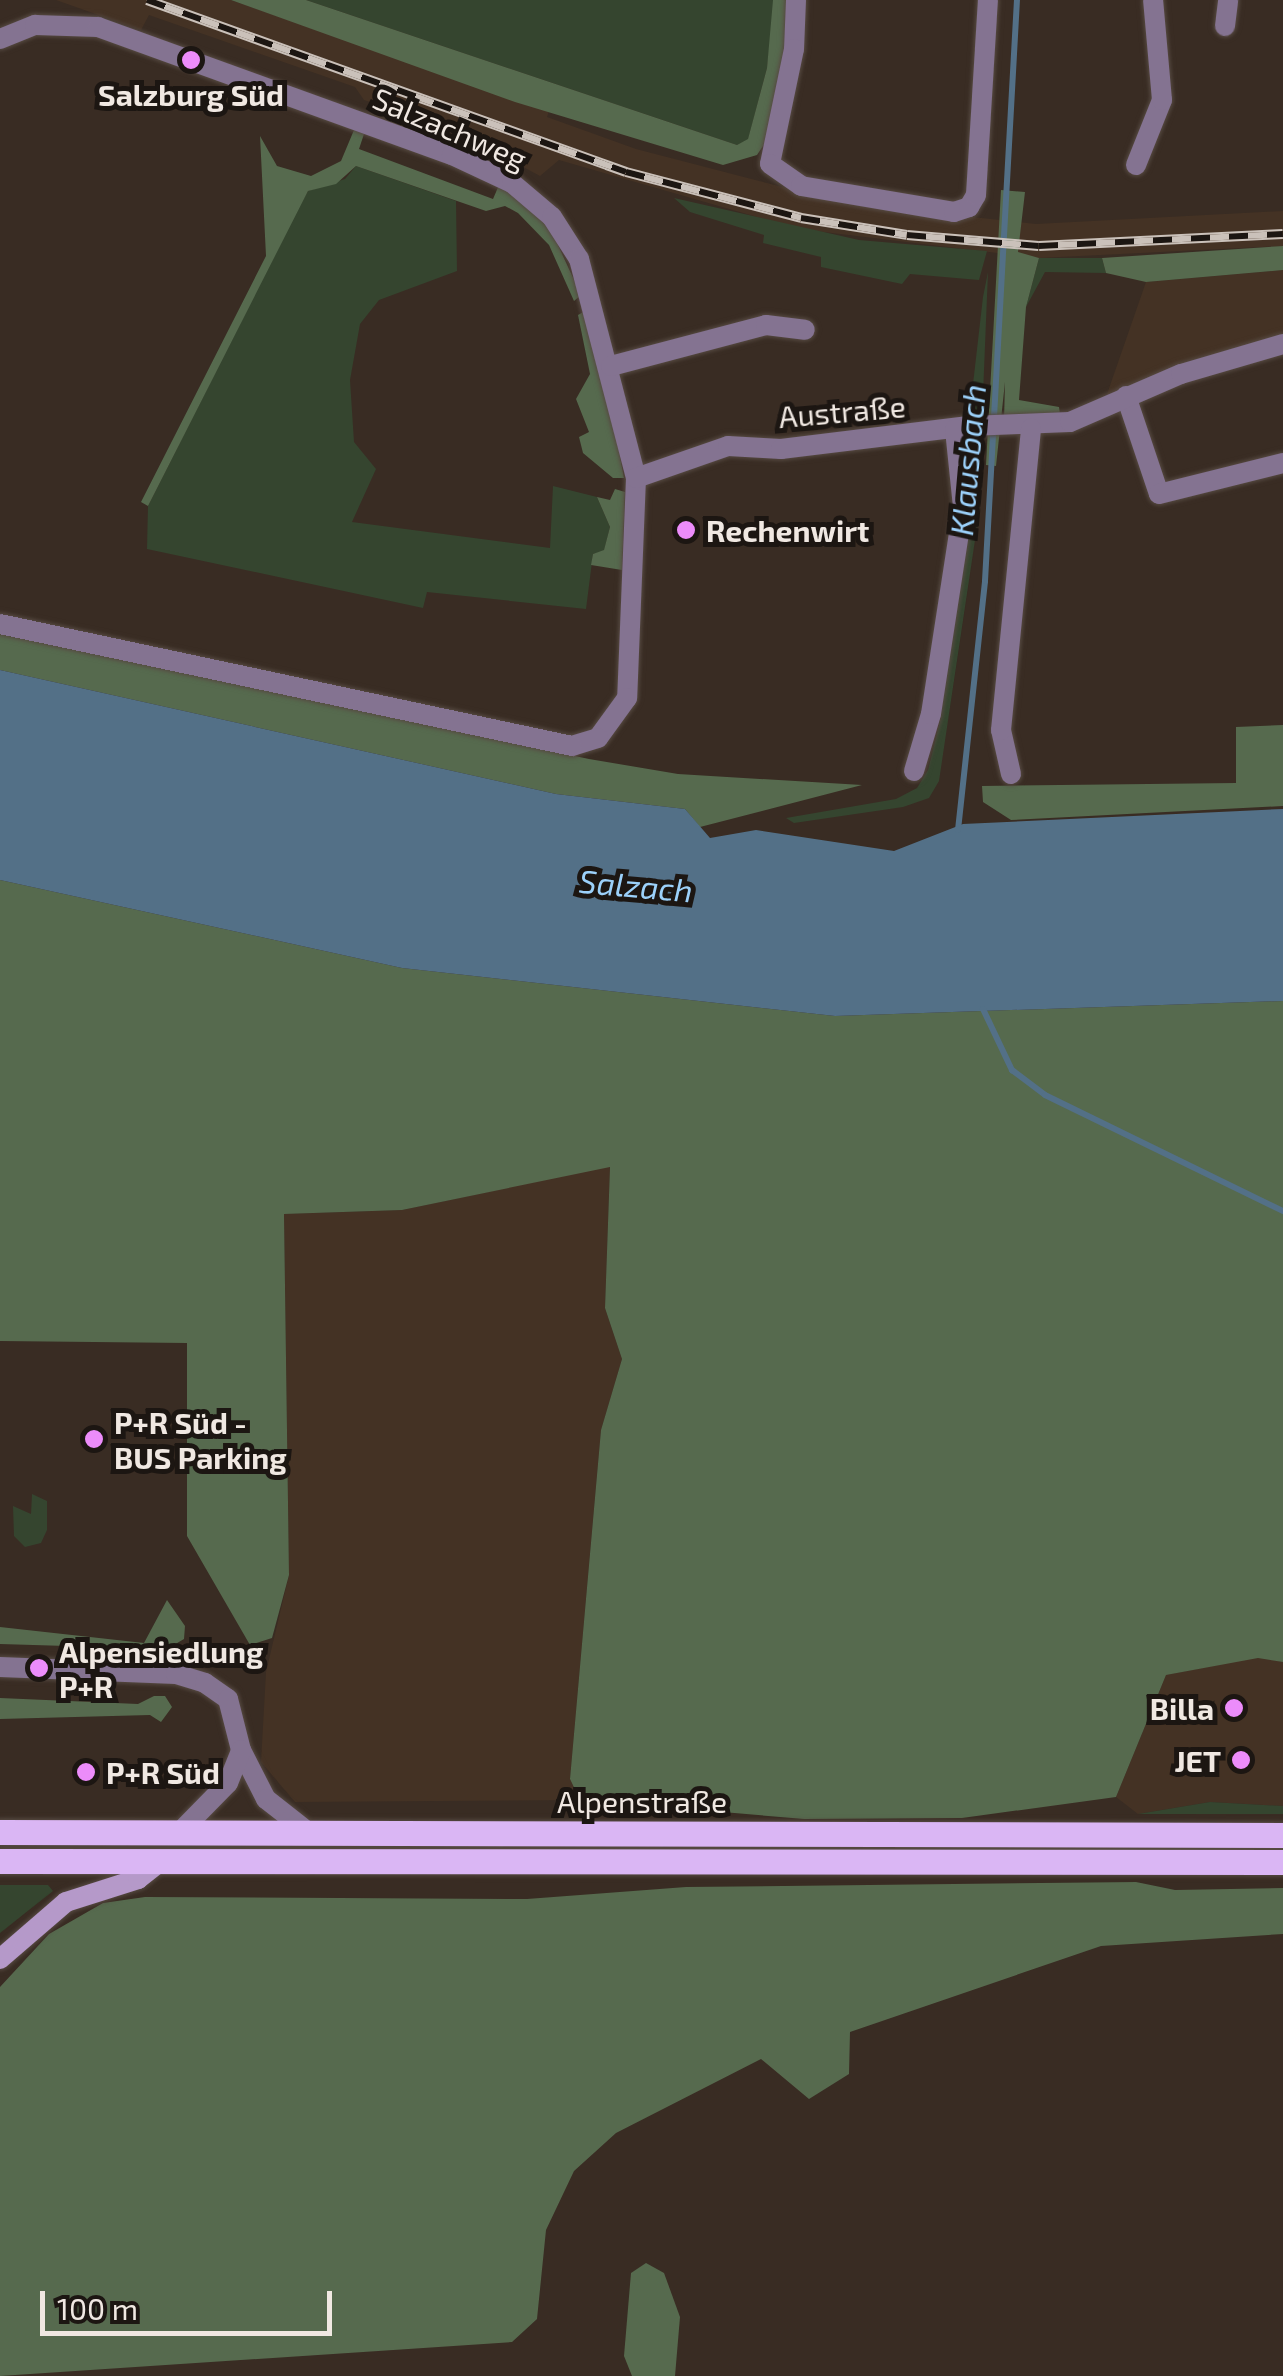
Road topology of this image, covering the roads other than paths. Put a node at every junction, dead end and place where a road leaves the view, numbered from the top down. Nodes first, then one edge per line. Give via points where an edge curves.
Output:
1 (796, 0) edge
2 (988, 0) edge
3 (1153, 0) edge
4 (1228, 0) edge
5 (1225, 26) dead end
6 (0, 39) edge
7 (1136, 166) dead end
8 (805, 330) dead end
9 (1283, 344) edge
10 (610, 366) junction
11 (1126, 396) junction
12 (962, 428) junction
13 (1027, 428) junction
14 (1283, 462) edge
15 (636, 478) junction
16 (0, 624) edge
17 (914, 771) dead end
18 (1012, 774) dead end
19 (0, 1667) edge
20 (242, 1750) junction
21 (306, 1831) junction
22 (0, 1832) edge
23 (178, 1834) junction
24 (1283, 1835) edge
25 (161, 1861) junction
26 (0, 1862) edge
27 (1283, 1862) edge
28 (0, 1959) edge

1 - 2 street via 794,49 770,164 801,186 954,212 969,208 976,195
3 - 7 street via 1162,100
4 - 5 street
6 - 10 street, Salzachweg via 35,25 98,27 491,171 535,200 568,238 593,294
8 - 10 street via 766,325
9 - 11 street, Austraße
10 - 15 street, Salzachweg
11 - 13 street, Austraße via 1070,422
11 - 14 street via 1159,494
12 - 13 street, Austraße
12 - 15 street, Austraße via 781,449 728,446
12 - 17 street via 964,507 931,714
13 - 18 street via 1001,730
15 - 16 street, Salzachweg via 627,698 598,738 572,746
19 - 20 street via 176,1674 205,1682 228,1700
20 - 21 street via 266,1798
20 - 23 street via 228,1784
21 - 23 main road, Alpenstraße
21 - 24 main road, Alpenstraße
22 - 23 main road, Alpenstraße
25 - 26 main road, Alpenstraße
25 - 27 main road, Alpenstraße
25 - 28 main road via 138,1879 66,1902

